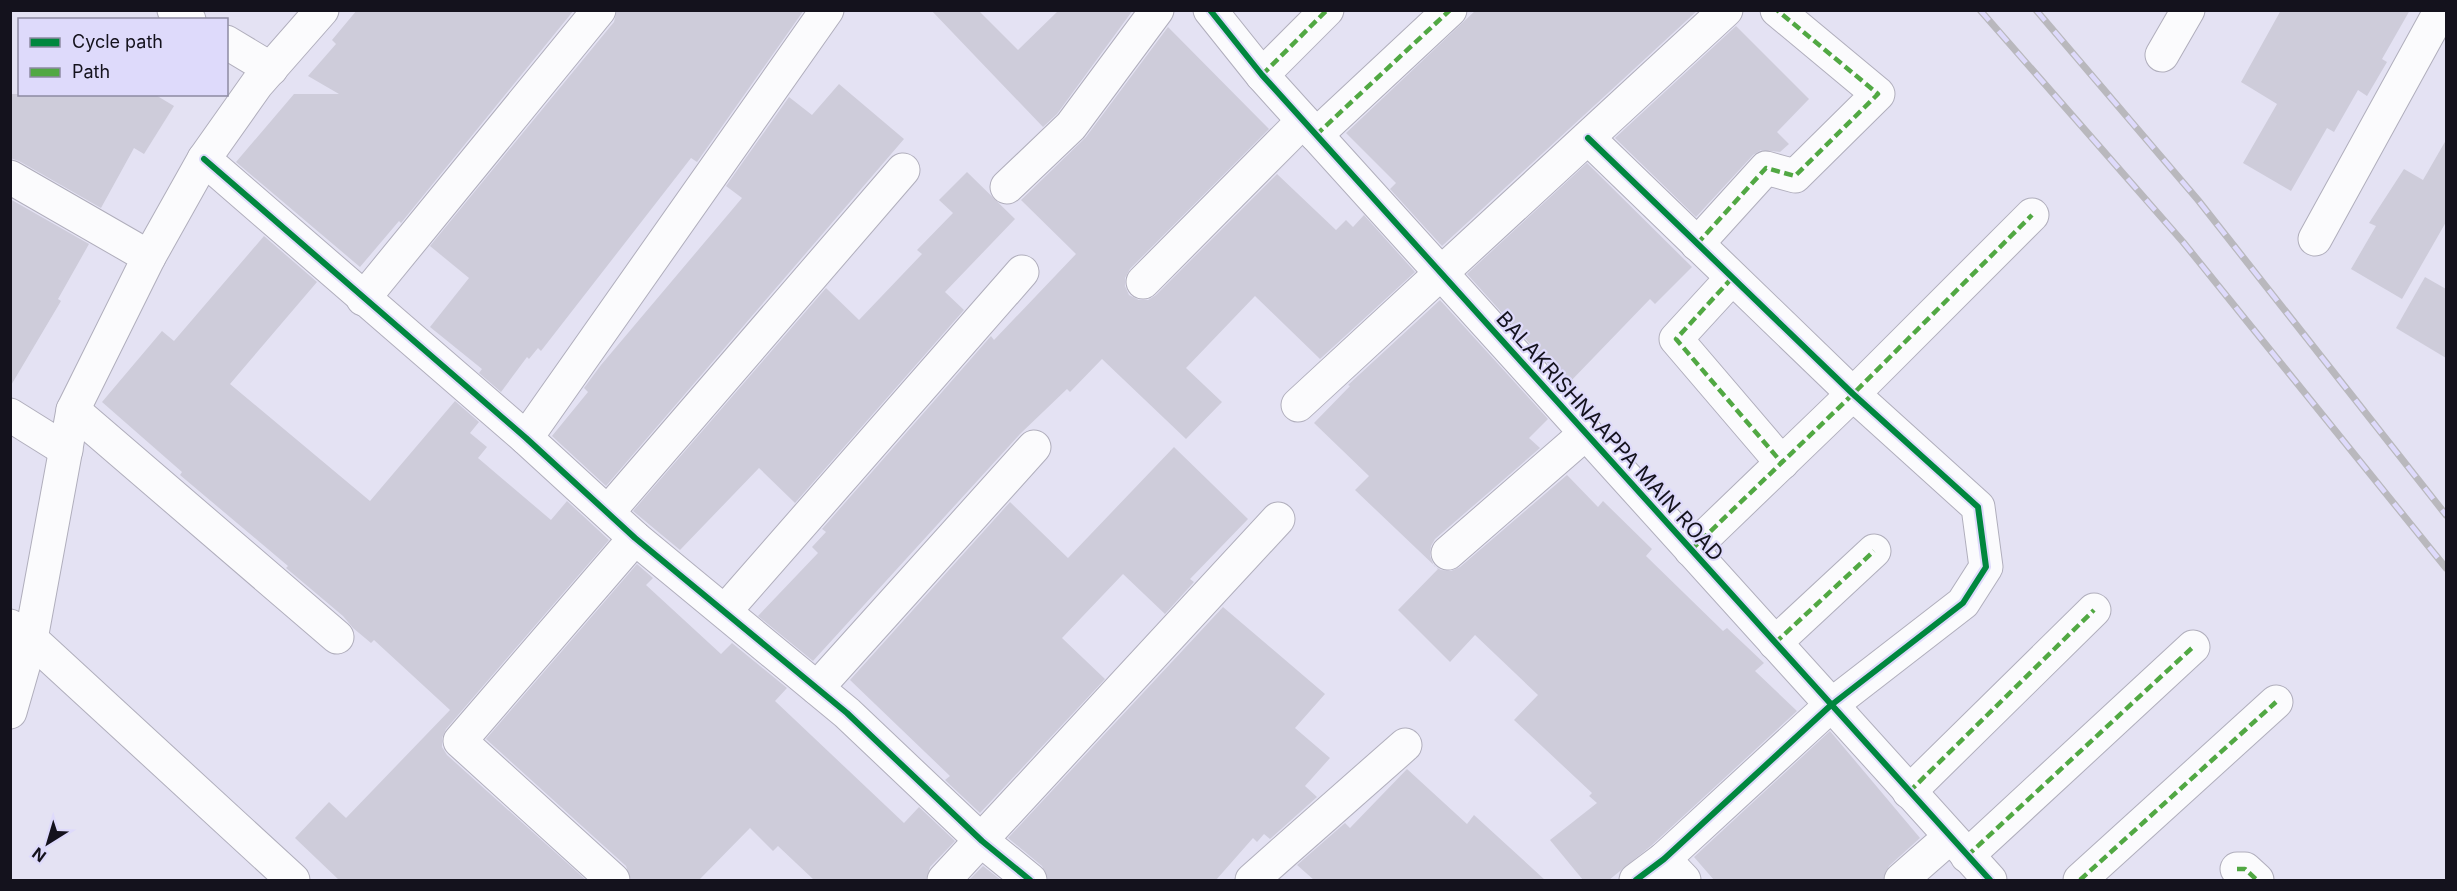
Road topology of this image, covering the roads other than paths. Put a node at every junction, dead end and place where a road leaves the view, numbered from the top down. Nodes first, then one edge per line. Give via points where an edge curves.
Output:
1 (322, 10) edge
2 (599, 10) edge
3 (827, 10) edge
4 (1157, 10) edge
5 (1210, 10) edge
6 (1327, 10) edge
7 (1450, 10) edge
8 (1726, 10) edge
9 (1777, 10) edge
10 (2188, 10) edge
11 (2441, 10) edge
12 (228, 43) edge
13 (2162, 55) dead end
14 (270, 69) junction
15 (1262, 75) junction
16 (1309, 128) junction
17 (1588, 138) junction
18 (204, 159) junction
19 (903, 170) dead end
20 (10, 177) edge
21 (1007, 187) dead end
22 (2032, 215) dead end
23 (2315, 238) dead end
24 (1697, 244) junction
25 (148, 257) junction
26 (1022, 272) dead end
27 (1440, 272) junction
28 (1732, 278) junction
29 (1143, 282) dead end
30 (363, 299) junction
31 (1853, 394) junction
32 (1298, 405) dead end
33 (73, 410) junction
34 (10, 415) edge
35 (1586, 433) junction
36 (526, 438) junction
37 (1034, 447) dead end
38 (66, 450) junction
39 (1782, 463) junction
40 (608, 512) junction
41 (1278, 519) dead end
42 (634, 538) junction
43 (1691, 550) junction
44 (1874, 551) dead end
45 (1448, 554) dead end
46 (2094, 610) dead end
47 (724, 611) junction
48 (21, 633) edge
49 (337, 637) dead end
50 (1774, 644) junction
51 (2193, 647) dead end
52 (817, 688) junction
53 (2276, 702) dead end
54 (1830, 706) junction
55 (10, 712) edge
56 (1405, 745) dead end
57 (1909, 792) junction
58 (982, 841) junction
59 (1959, 846) junction
60 (1674, 870) edge
61 (293, 880) edge
62 (613, 880) edge
63 (944, 880) edge
64 (1030, 880) edge
65 (1252, 880) edge
66 (1636, 880) edge
67 (1900, 880) edge
68 (1990, 880) edge
69 (2080, 880) edge

1 - 14 street
2 - 30 street
3 - 36 street
4 - 21 street via 1071,126
5 - 15 street, BALAKRISHNAAPPA MAIN ROAD
6 - 15 street
7 - 16 street
8 - 17 street
9 - 24 street via 1878,94 1795,176 1766,168
10 - 13 street
11 - 23 street
12 - 14 street
14 - 18 street
15 - 16 street, BALAKRISHNAAPPA MAIN ROAD
16 - 27 street, BALAKRISHNAAPPA MAIN ROAD
16 - 29 street
17 - 24 street
17 - 27 street
18 - 25 street
18 - 30 street
19 - 40 street
20 - 25 street
22 - 31 street
24 - 28 street
25 - 33 street
26 - 47 street
27 - 32 street
27 - 35 street, BALAKRISHNAAPPA MAIN ROAD
28 - 31 street
28 - 39 street via 1676,339
30 - 36 street
31 - 39 street
31 - 54 street via 1978,507 1986,567 1963,603
33 - 38 street
33 - 49 street
34 - 38 street
35 - 43 street, BALAKRISHNAAPPA MAIN ROAD
35 - 45 street
36 - 40 street
37 - 52 street
38 - 48 street
39 - 43 street
40 - 42 street
41 - 58 street
42 - 47 street
42 - 62 street via 460,741
43 - 50 street, BALAKRISHNAAPPA MAIN ROAD
44 - 50 street
46 - 57 street
47 - 52 street
48 - 55 street
48 - 61 street
50 - 54 street, BALAKRISHNAAPPA MAIN ROAD
51 - 59 street
52 - 58 street
53 - 69 street
54 - 57 street, BALAKRISHNAAPPA MAIN ROAD
54 - 60 street
56 - 65 street
57 - 59 street, BALAKRISHNAAPPA MAIN ROAD
58 - 63 street
58 - 64 street
59 - 67 street
59 - 68 street, BALAKRISHNAAPPA MAIN ROAD
60 - 66 street

